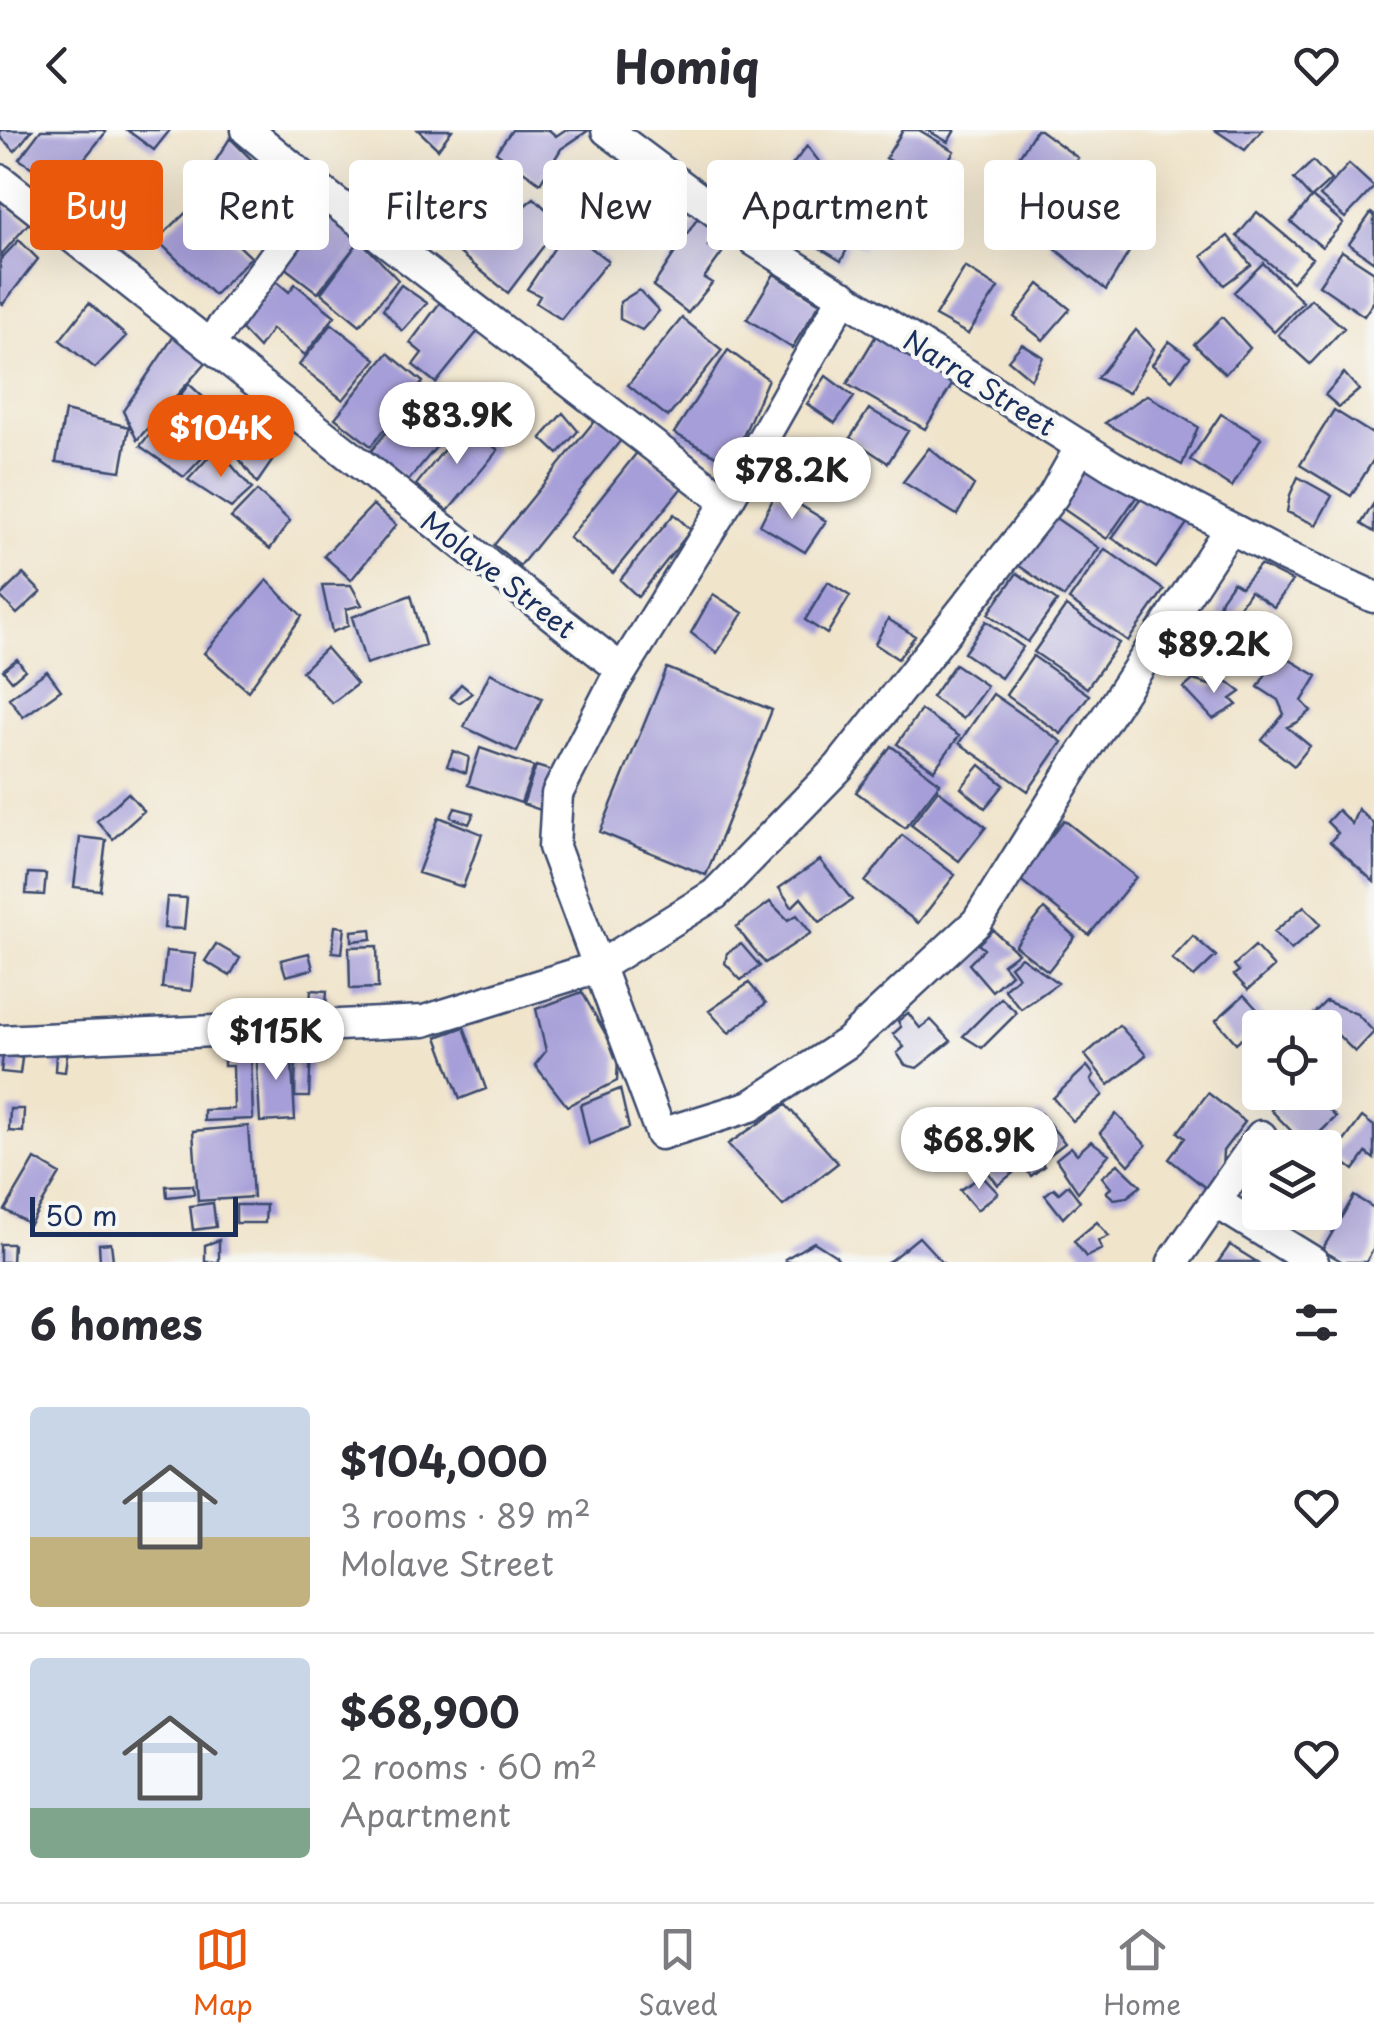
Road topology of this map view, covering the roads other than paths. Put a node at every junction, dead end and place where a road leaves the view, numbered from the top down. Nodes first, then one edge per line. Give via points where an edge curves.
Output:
1 (247, 130) edge
2 (607, 130) edge
3 (283, 160) edge
4 (0, 180) edge
5 (329, 197) edge
6 (279, 250) edge
7 (844, 296) junction
8 (209, 345) junction
9 (1081, 446) junction
10 (726, 502) junction
11 (1230, 528) junction
12 (1374, 598) edge
13 (622, 670) junction
14 (598, 966) junction
15 (0, 1041) edge
16 (1242, 1165) edge
17 (1216, 1202) junction
18 (1173, 1262) edge
19 (1313, 1262) edge

1 - 3 street
2 - 7 street, Narra Street via 755,240
4 - 8 street, Molave Street
5 - 10 street
6 - 8 street
7 - 9 street, Narra Street
7 - 10 street
8 - 13 street, Molave Street
9 - 11 street, Narra Street
9 - 14 street via 1053,496 839,768 715,894
10 - 13 street
11 - 12 street, Narra Street
11 - 14 street via 977,922 847,1043 750,1106 661,1134
13 - 14 street via 558,794 554,848
14 - 15 street via 424,1021
16 - 17 street
17 - 18 street
17 - 19 street

